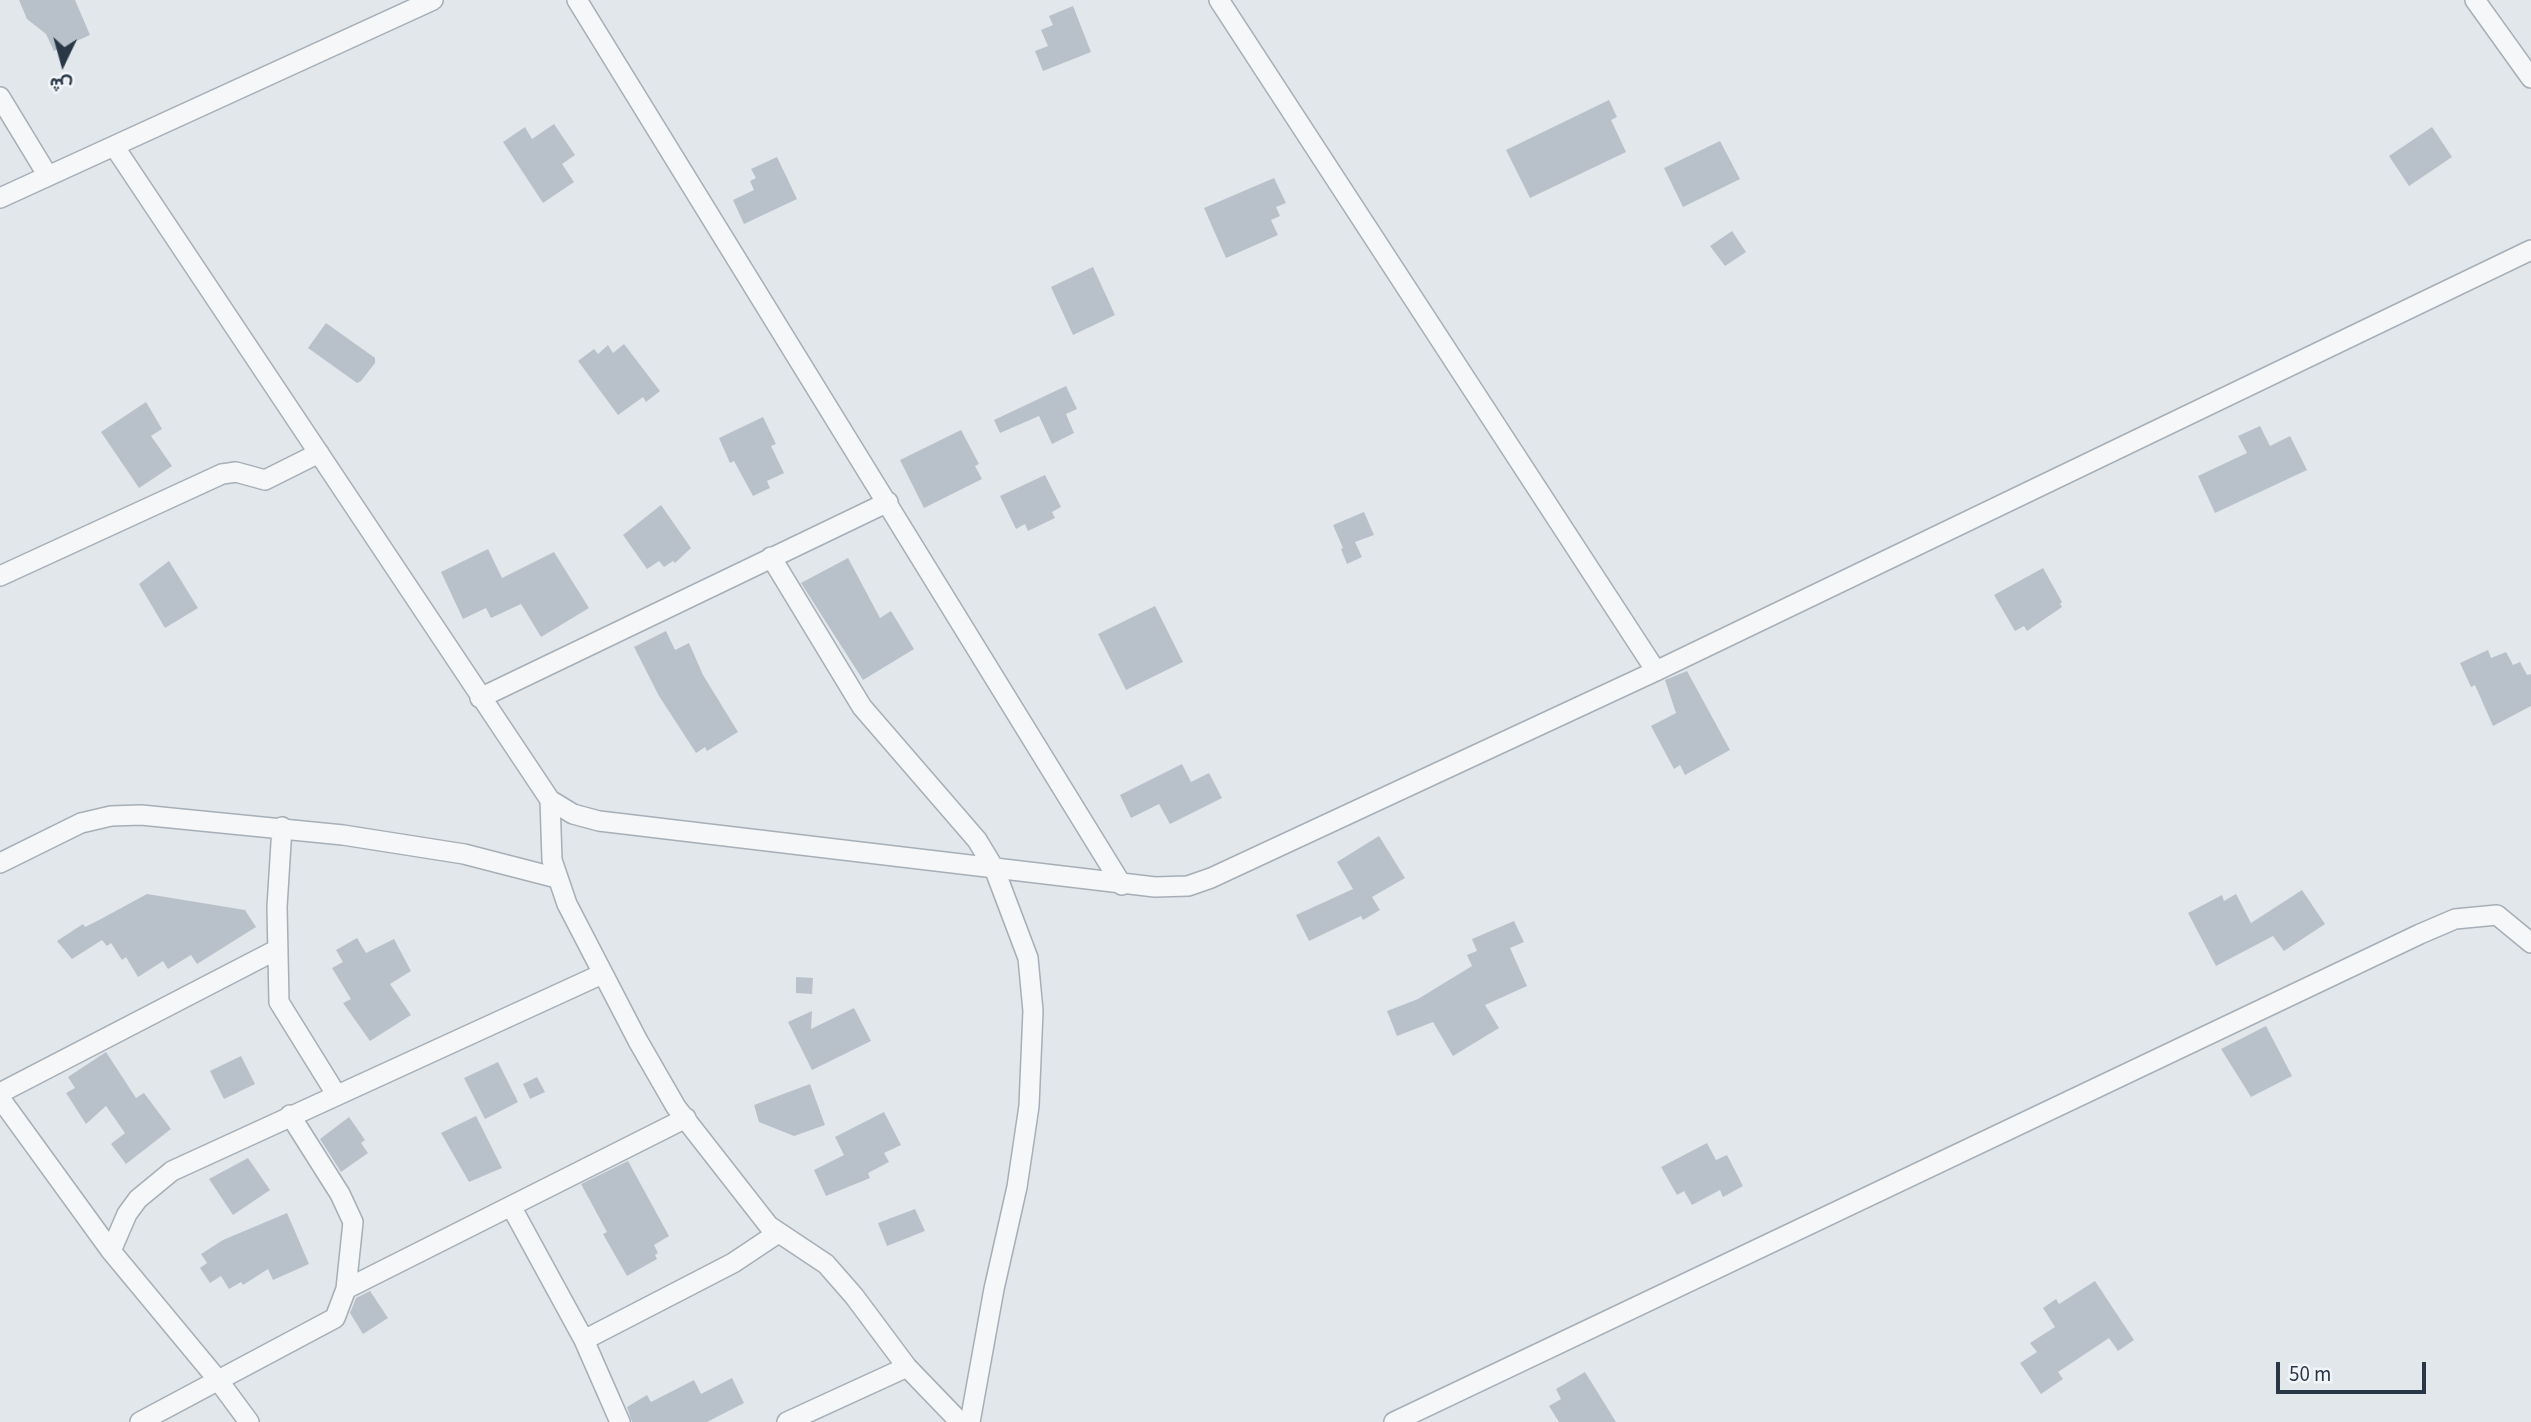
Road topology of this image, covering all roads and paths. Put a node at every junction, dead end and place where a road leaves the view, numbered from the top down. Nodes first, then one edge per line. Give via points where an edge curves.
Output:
1 (433, 0) edge
2 (577, 0) edge
3 (1219, 0) edge
4 (2475, 0) edge
5 (2531, 78) edge
6 (0, 97) edge
7 (114, 146) junction
8 (48, 176) junction
9 (0, 198) edge
10 (2531, 250) edge
11 (319, 453) junction
12 (888, 502) junction
13 (771, 557) junction
14 (0, 576) edge
15 (1656, 671) junction
16 (480, 698) junction
17 (550, 800) junction
18 (282, 827) junction
19 (0, 863) edge
20 (994, 868) junction
21 (557, 878) junction
22 (1122, 885) junction
23 (2531, 943) edge
24 (278, 949) junction
25 (602, 974) junction
26 (336, 1094) junction
27 (0, 1095) edge
28 (290, 1115) junction
29 (686, 1118) junction
30 (512, 1208) junction
31 (778, 1233) junction
32 (111, 1251) junction
33 (346, 1289) junction
34 (583, 1340) junction
35 (907, 1367) junction
36 (218, 1380) junction
37 (957, 1420) edge
38 (140, 1422) edge
39 (249, 1422) edge
40 (620, 1422) edge
41 (787, 1422) edge
42 (1394, 1422) edge

1 - 7 street
2 - 12 street
3 - 15 street
4 - 5 street
6 - 8 street
7 - 8 street
7 - 11 street
8 - 9 street
10 - 15 street
11 - 14 street via 265,480 236,472 222,474
11 - 16 street
12 - 13 street
12 - 22 street
13 - 16 street
13 - 20 street via 862,707 961,820
15 - 22 street via 1211,878 1172,887
16 - 17 street
17 - 20 street via 573,814 599,821
17 - 21 street via 550,842
18 - 19 street via 111,816 81,823
18 - 21 street via 464,854
18 - 24 street
20 - 22 street
20 - 37 street via 1028,958 1032,981 1029,1106 1017,1187
21 - 25 street
23 - 42 street via 2497,915 2455,919 2420,933
24 - 26 street via 279,1002
24 - 27 street
25 - 26 street
25 - 29 street
26 - 28 street
27 - 32 street
28 - 32 street via 153,1184 127,1214
28 - 33 street via 354,1222
29 - 30 street
29 - 31 street
30 - 33 street
30 - 34 street
31 - 34 street via 733,1263
31 - 35 street via 826,1264
32 - 36 street
33 - 36 street via 335,1318
34 - 40 street
35 - 37 street
35 - 41 street
36 - 38 street
36 - 39 street

